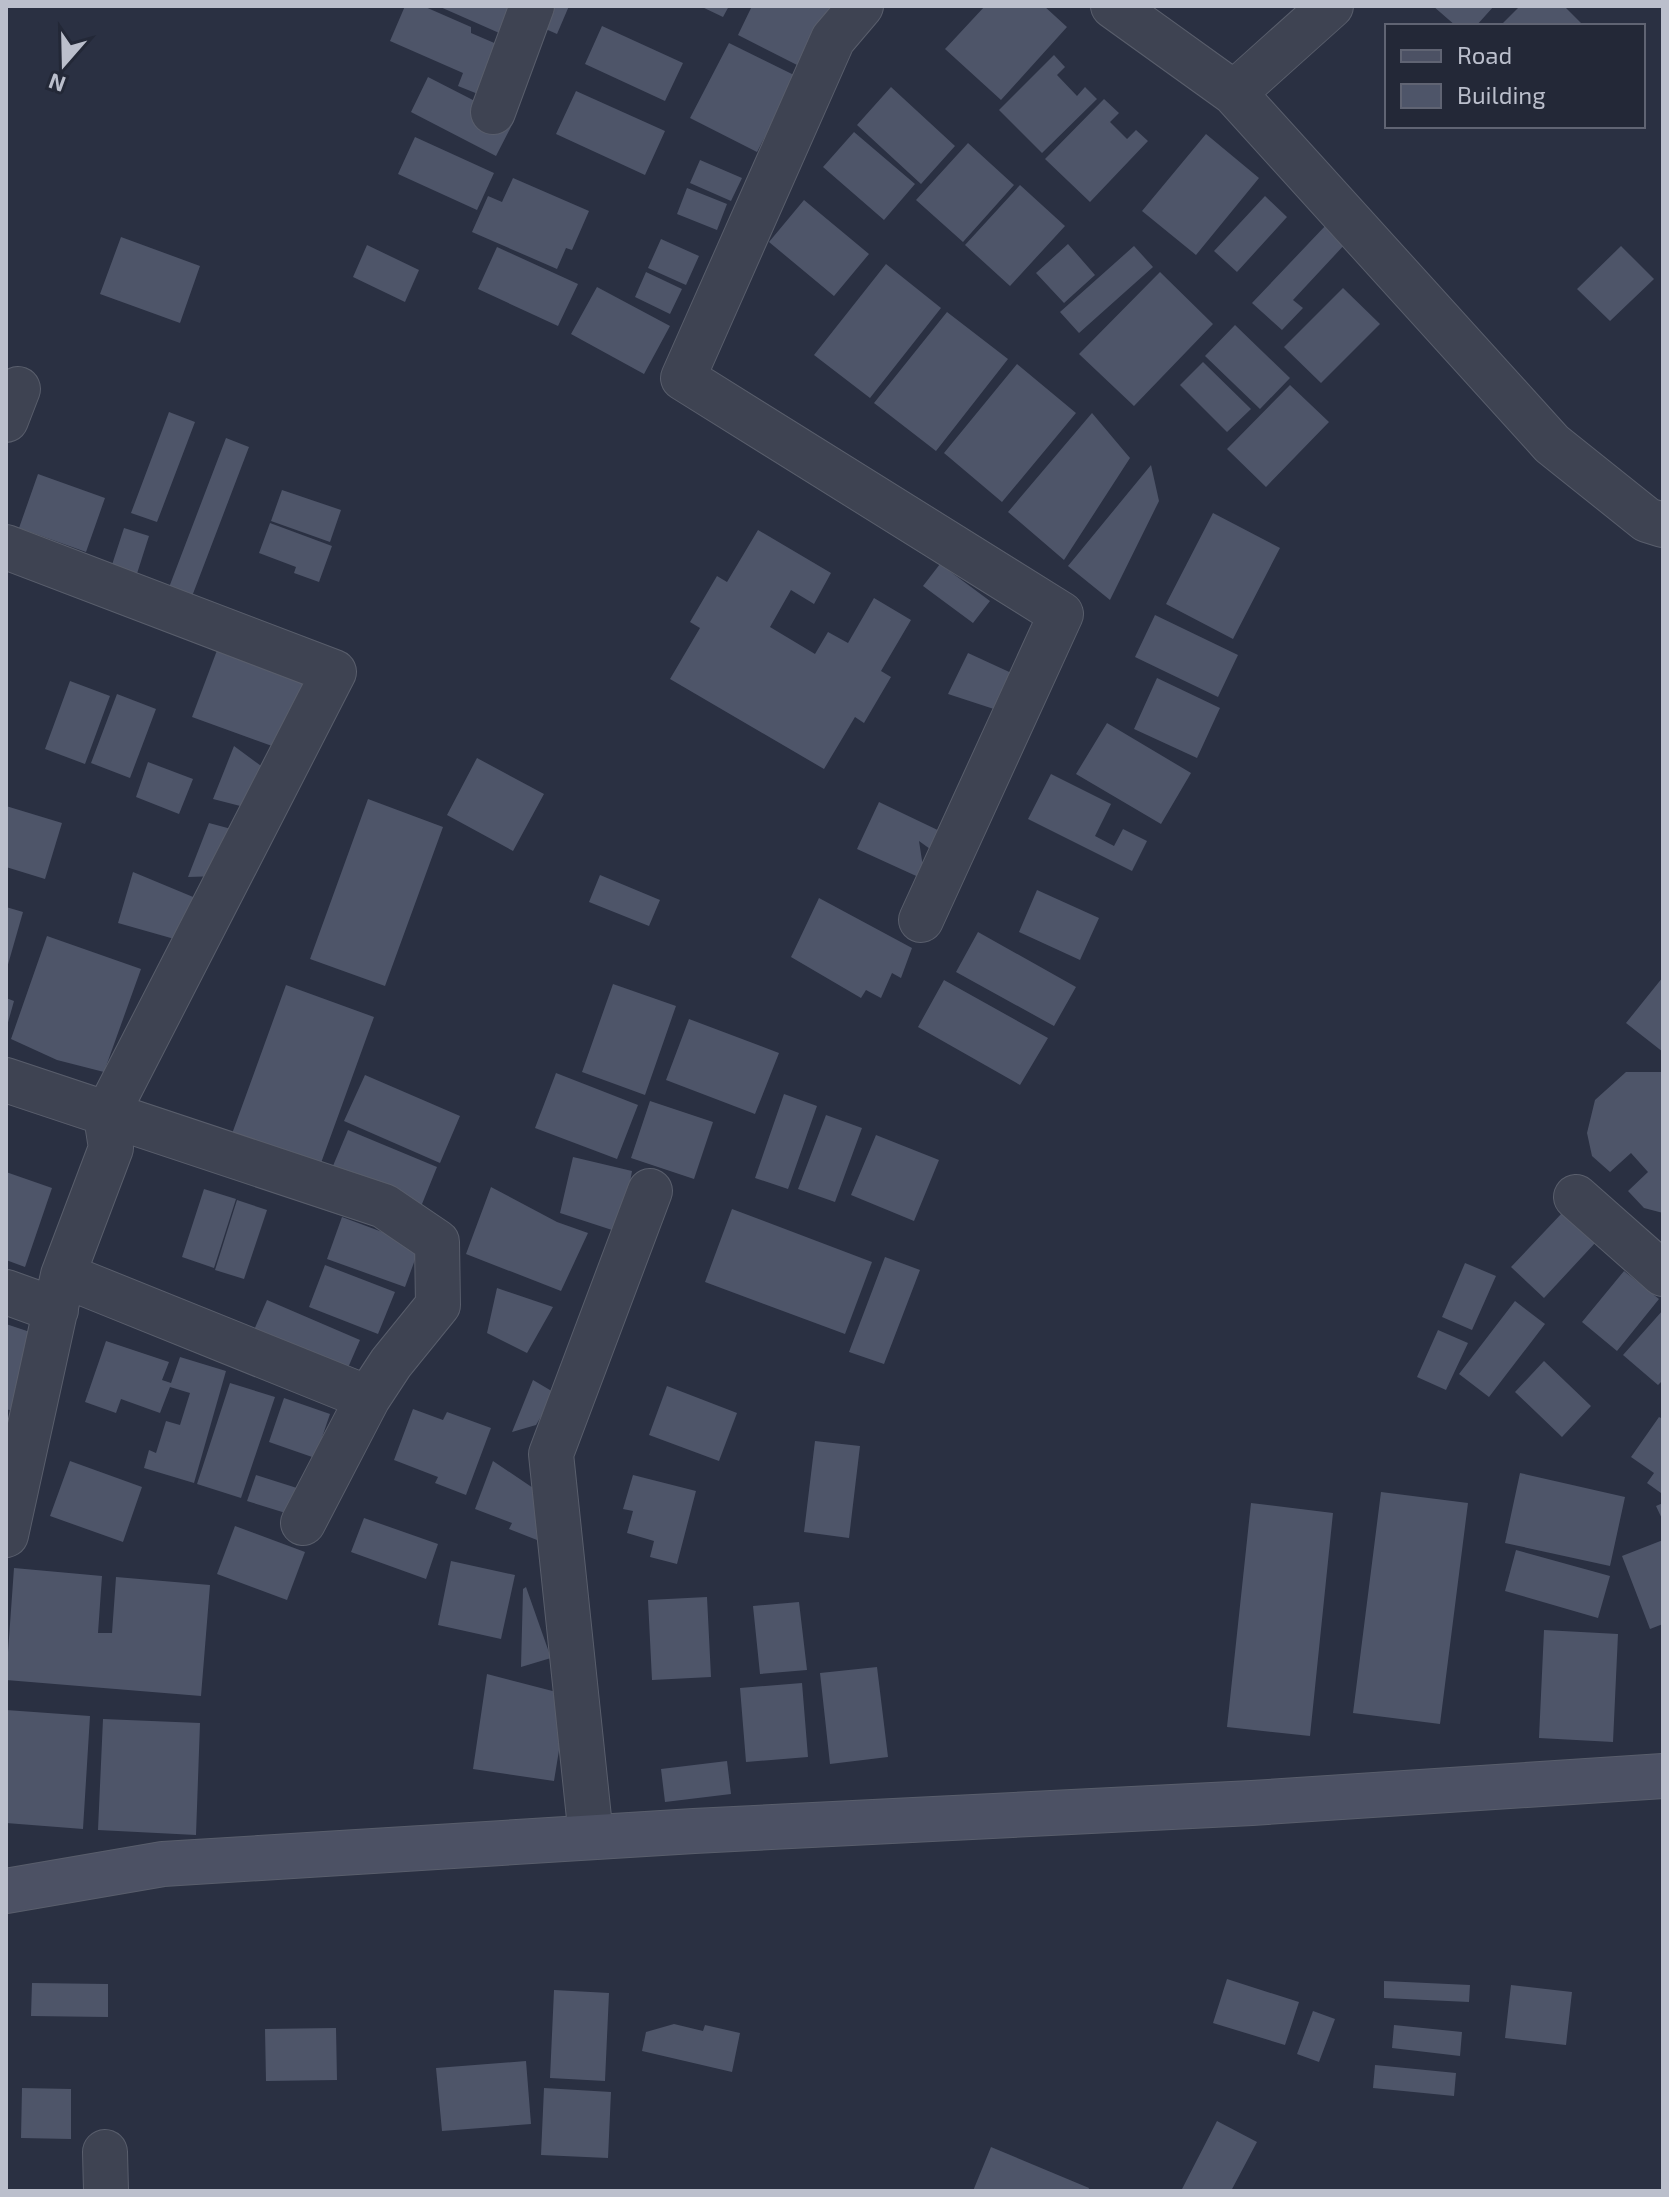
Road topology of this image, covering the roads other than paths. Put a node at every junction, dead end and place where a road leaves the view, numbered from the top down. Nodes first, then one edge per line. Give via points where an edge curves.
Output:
1 (532, 6) edge
2 (861, 6) edge
3 (1113, 6) edge
4 (1331, 6) edge
5 (1234, 93) junction
6 (493, 112) dead end
7 (1663, 525) edge
8 (6, 547) edge
9 (921, 920) dead end
10 (6, 1080) edge
11 (106, 1116) junction
12 (650, 1191) dead end
13 (1576, 1197) dead end
14 (1663, 1274) edge
15 (6, 1292) edge
16 (60, 1292) junction
17 (368, 1398) junction
18 (7, 1522) edge
19 (303, 1523) dead end
20 (1663, 1776) edge
21 (591, 1837) junction
22 (6, 1891) edge

1 - 6 street
2 - 9 street via 833,39 683,378 1061,614
3 - 5 street
4 - 5 street
5 - 7 street via 1552,444 1647,520
8 - 11 street via 334,672
10 - 11 street
11 - 16 street via 111,1148
11 - 17 street via 384,1206 437,1242 438,1305
12 - 21 street via 551,1454
13 - 14 street
15 - 16 street
16 - 17 street
16 - 18 street
17 - 19 street
20 - 21 street
21 - 22 street via 163,1864

